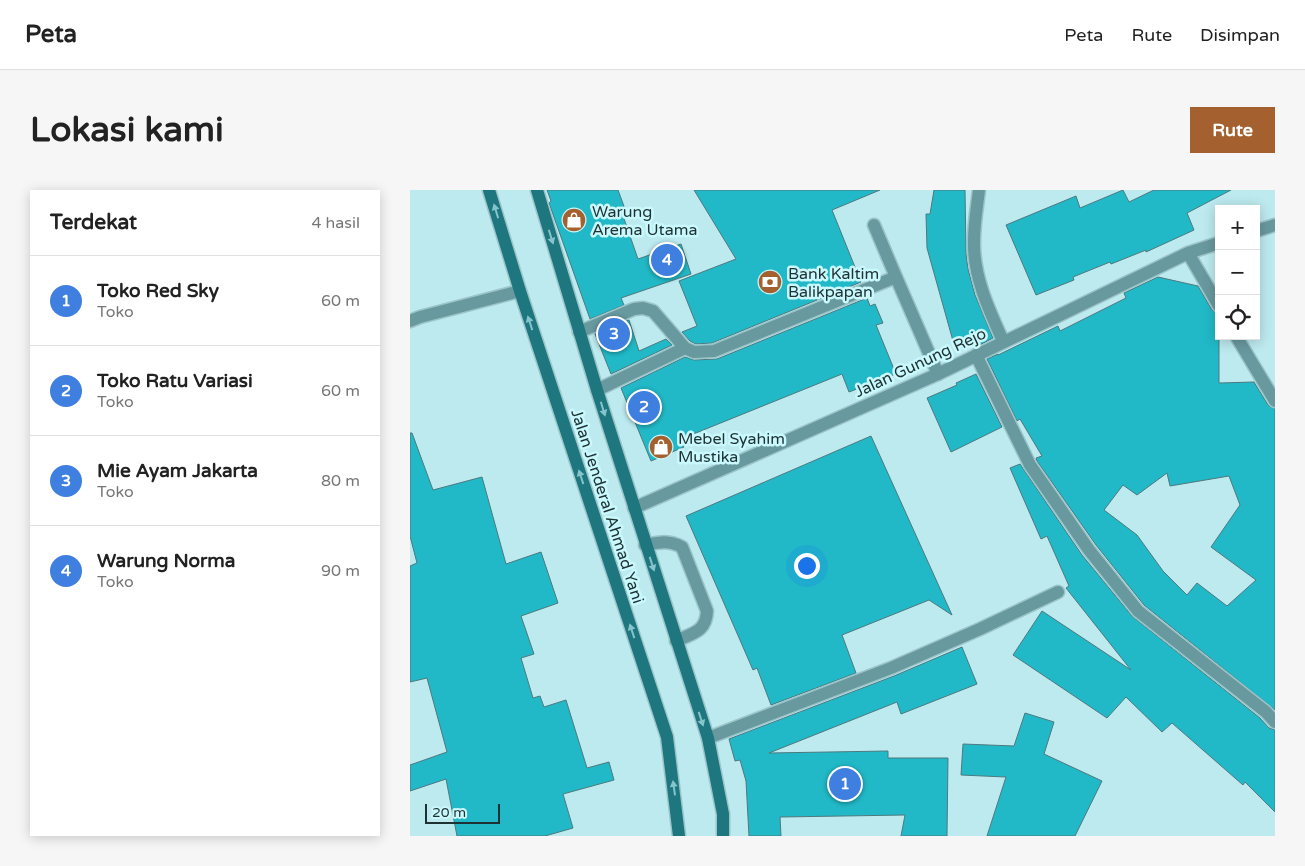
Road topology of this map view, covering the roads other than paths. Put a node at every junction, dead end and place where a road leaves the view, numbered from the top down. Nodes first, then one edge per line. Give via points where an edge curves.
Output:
1 (489, 190) edge
2 (537, 190) edge
3 (979, 190) edge
4 (874, 225) dead end
5 (1275, 225) edge
6 (1260, 230) edge
7 (1215, 244) edge
8 (1188, 253) junction
9 (896, 277) junction
10 (520, 291) junction
11 (1215, 299) edge
12 (410, 321) edge
13 (579, 332) junction
14 (1238, 340) edge
15 (1002, 341) junction
16 (685, 348) junction
17 (976, 355) junction
18 (938, 374) junction
19 (597, 390) junction
20 (1275, 401) edge
21 (634, 508) junction
22 (645, 545) junction
23 (1058, 592) dead end
24 (676, 641) junction
25 (1275, 722) edge
26 (708, 738) junction
27 (679, 836) edge
28 (723, 836) edge

10 -> 1 main road, Jalan Jenderal Ahmad Yani
2 -> 13 main road, Jalan Jenderal Ahmad Yani
3 - 15 street via 975,265
4 - 9 street
5 - 6 street
7 - 8 street, Jalan Gunung Rejo
8 - 11 street
8 - 15 street, Jalan Gunung Rejo
9 - 16 street via 714,350 694,352
9 - 18 street
10 - 12 street
27 -> 10 main road, Jalan Jenderal Ahmad Yani via 667,737
13 - 16 street via 643,308 653,311
13 - 19 main road, Jalan Jenderal Ahmad Yani
14 - 20 street
15 - 17 street, Jalan Gunung Rejo
16 - 19 street
17 - 18 street, Jalan Gunung Rejo
17 - 25 street via 1030,465 1089,550 1138,611
18 - 21 street, Jalan Gunung Rejo
19 -> 21 main road, Jalan Jenderal Ahmad Yani
21 - 22 main road, Jalan Jenderal Ahmad Yani
22 -> 24 main road, Jalan Jenderal Ahmad Yani
22 - 24 street via 664,541 682,547 707,611 702,628
23 - 26 street via 891,668
24 -> 26 main road, Jalan Jenderal Ahmad Yani
26 - 28 main road, Jalan Jenderal Ahmad Yani via 724,814

